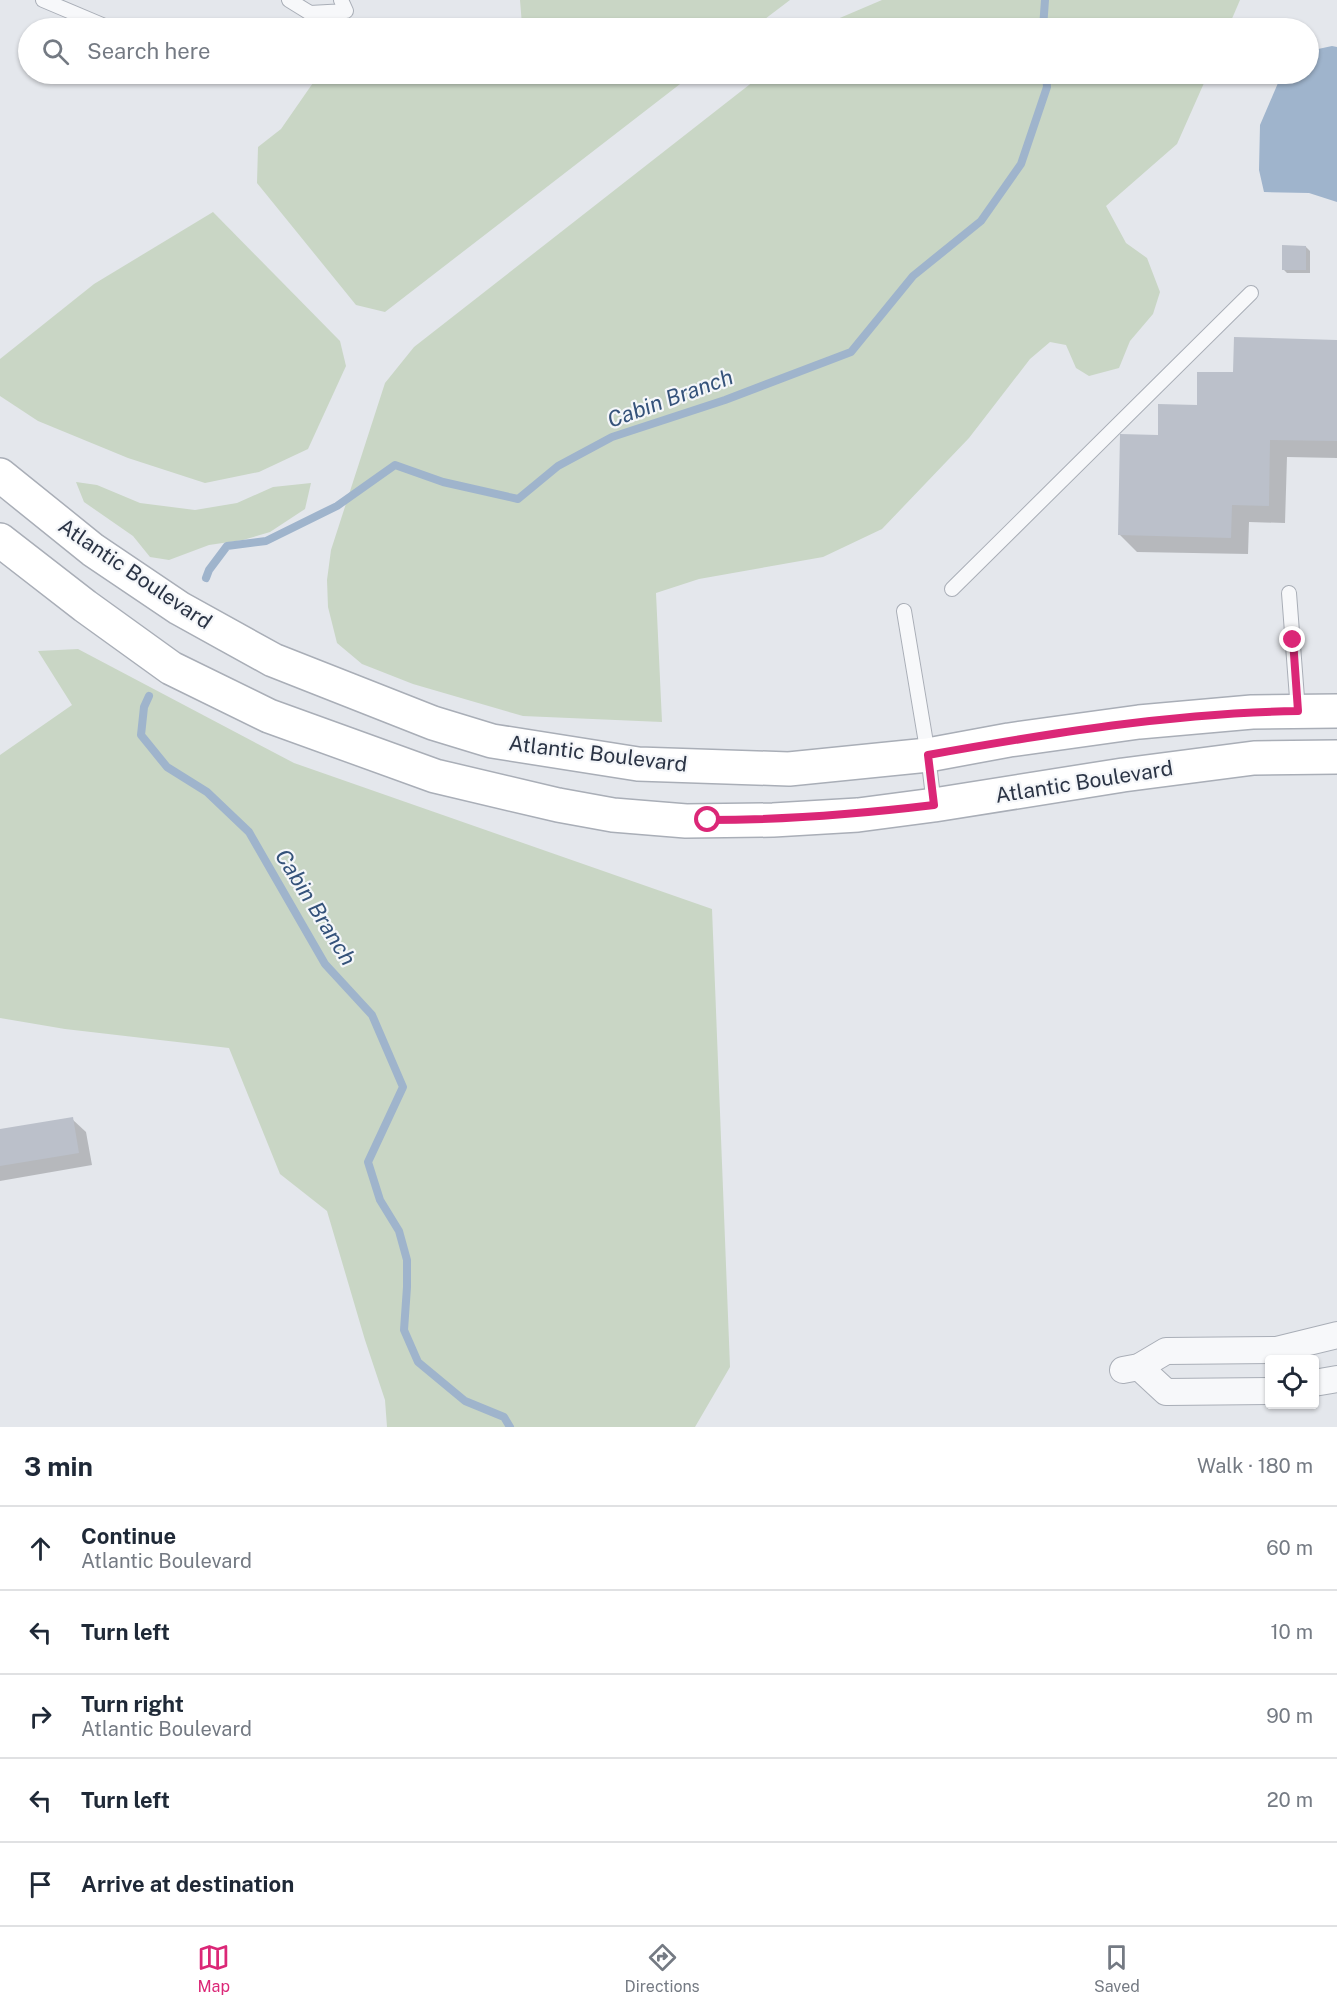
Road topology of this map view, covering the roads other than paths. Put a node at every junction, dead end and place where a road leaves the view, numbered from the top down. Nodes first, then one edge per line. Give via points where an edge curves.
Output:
1 (43, 0) edge
2 (289, 0) edge
3 (340, 0) edge
4 (86, 18) edge
5 (1251, 293) dead end
6 (0, 475) edge
7 (0, 540) edge
8 (952, 590) dead end
9 (1289, 593) dead end
10 (904, 611) dead end
11 (1298, 711) junction
12 (1337, 711) edge
13 (928, 755) junction
14 (1337, 757) edge
15 (934, 805) junction
16 (1337, 1335) edge
17 (1337, 1379) edge
18 (1319, 1382) edge
19 (1265, 1391) edge

1 - 4 lane
2 - 3 lane via 310,13 346,11
5 - 8 lane
6 - 13 main road, Atlantic Boulevard via 93,550 150,589 273,660 433,723 492,741 638,764 711,767 789,769
7 - 15 main road, Atlantic Boulevard via 173,669 269,716 435,776 613,815 686,821 772,820
9 - 11 lane
10 - 13 lane
11 - 12 main road, Atlantic Boulevard
11 - 13 main road, Atlantic Boulevard via 1139,722
13 - 15 lane
14 - 15 main road, Atlantic Boulevard via 1254,758
16 - 19 street via 1276,1350 1166,1351 1131,1368 1166,1392
17 - 18 street

